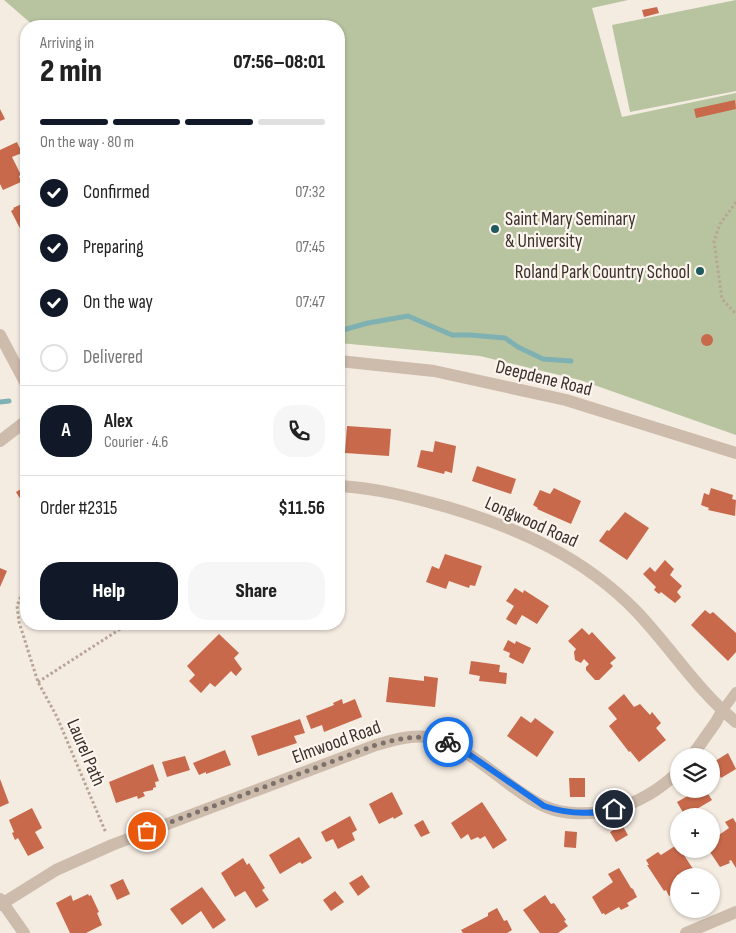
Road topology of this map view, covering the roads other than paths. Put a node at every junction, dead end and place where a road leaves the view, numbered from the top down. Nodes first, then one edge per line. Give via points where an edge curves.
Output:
1 (0, 335) edge
2 (345, 362) edge
3 (20, 373) edge
4 (20, 426) edge
5 (0, 441) edge
6 (736, 453) edge
7 (345, 487) edge
8 (736, 692) edge
9 (722, 710) junction
10 (736, 722) edge
11 (698, 748) edge
12 (670, 779) edge
13 (1, 903) edge
14 (736, 912) edge
15 (24, 933) edge
16 (686, 933) edge

1 - 3 street
2 - 6 street, Deepdene Road via 434,371 566,400
4 - 5 street
7 - 9 street, Longwood Road via 389,492 469,514 512,528 565,555 603,580 631,607
8 - 9 lane
9 - 10 street, Longwood Road
9 - 11 street
12 - 13 street, Elmwood Road via 658,790 626,806 602,812 560,812 527,796 457,746 420,736 400,738 112,845 56,870
13 - 15 street
14 - 16 street

